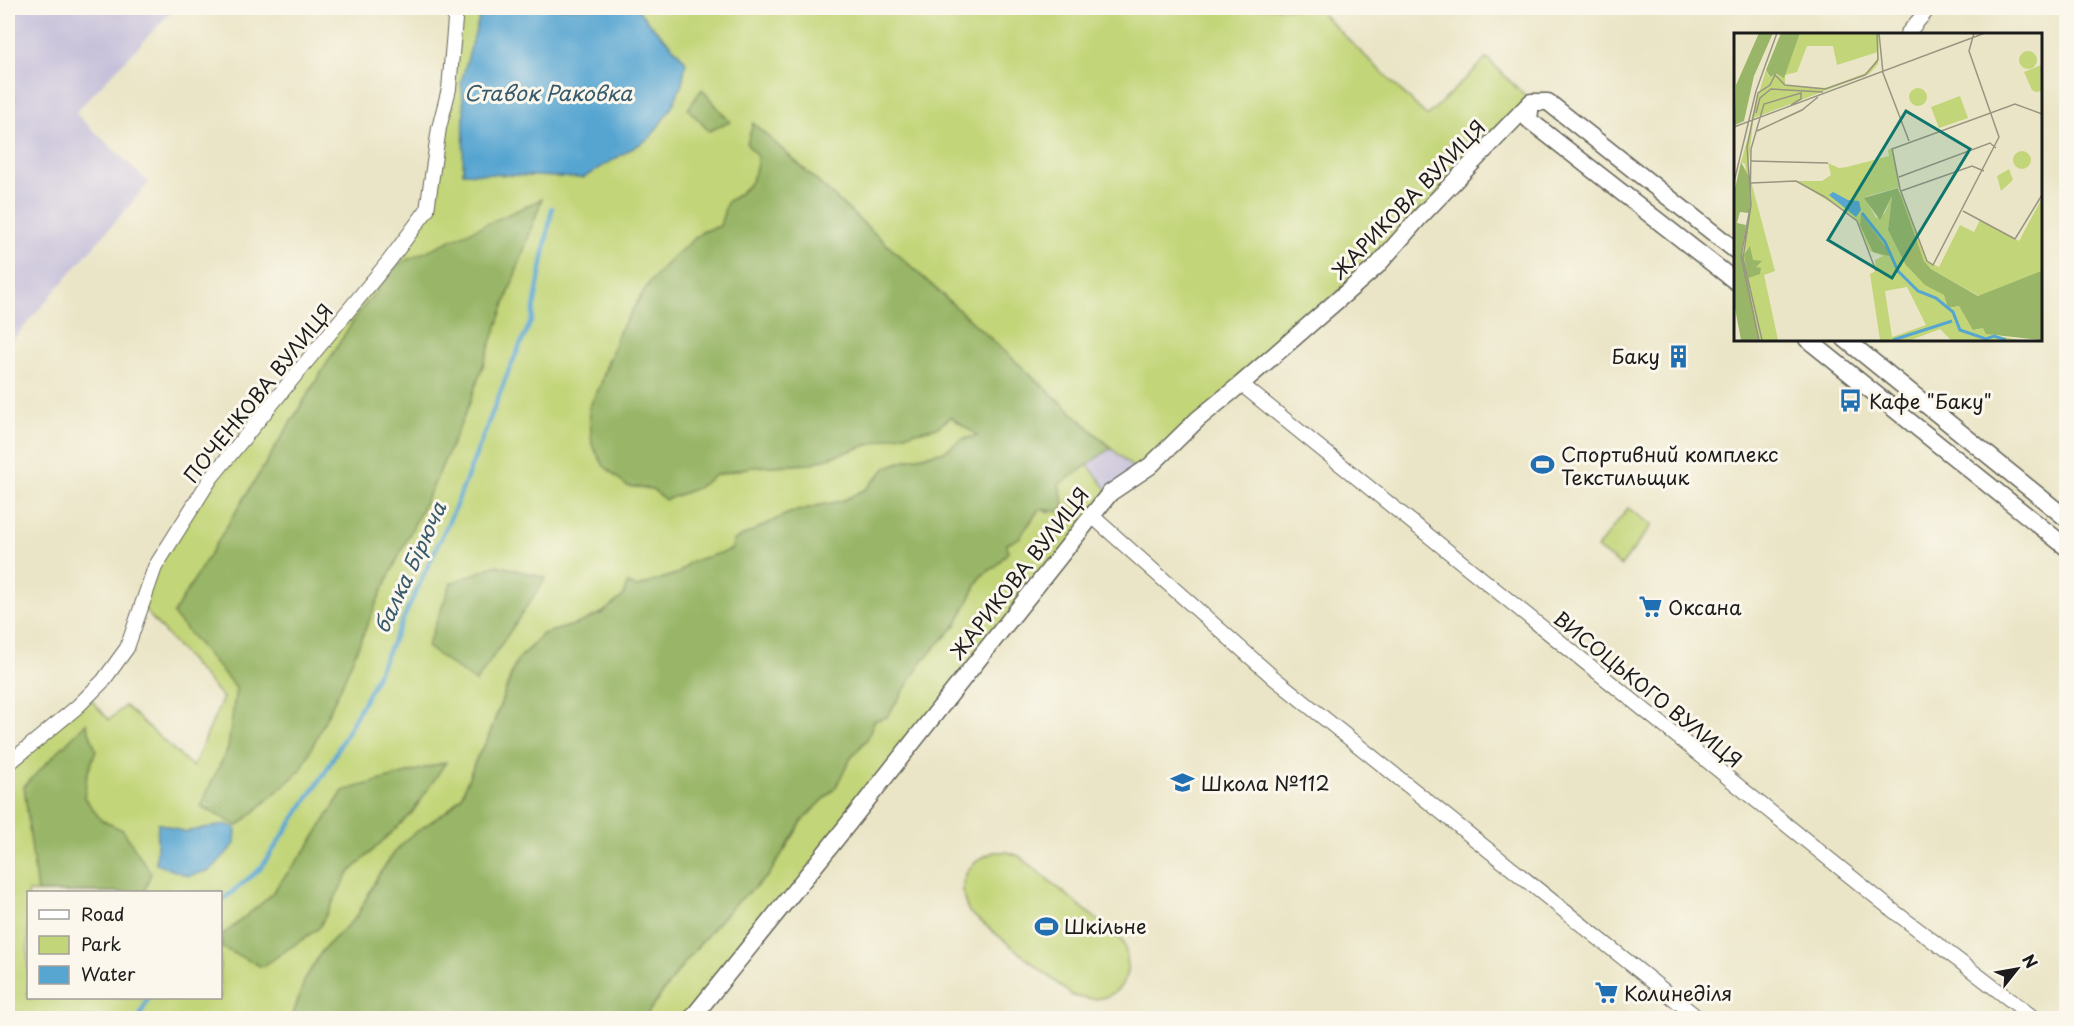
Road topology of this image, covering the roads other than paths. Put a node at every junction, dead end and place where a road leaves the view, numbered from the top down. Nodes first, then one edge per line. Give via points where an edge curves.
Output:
1 (456, 8) edge
2 (1929, 8) edge
3 (1908, 33) edge
4 (1531, 102) junction
5 (1734, 248) edge
6 (1734, 280) edge
7 (1808, 340) edge
8 (1846, 340) edge
9 (1241, 384) junction
10 (1092, 515) junction
11 (2067, 518) edge
12 (2067, 547) edge
13 (8, 764) edge
14 (692, 1018) edge
15 (1698, 1018) edge
16 (2034, 1018) edge

1 - 13 street, ПОЧЕНКОВА ВУЛИЦЯ via 450,89 439,128 427,210 211,478 155,567 127,648 103,681
2 - 3 street
4 - 5 street via 1548,102
4 - 6 street via 1529,120
4 - 9 street, ЖАРИКОВА ВУЛИЦЯ via 1377,266
7 - 12 street
8 - 11 street
9 - 10 street, ЖАРИКОВА ВУЛИЦЯ via 1145,470 1110,493
9 - 16 street, ВИСОЦЬКОГО ВУЛИЦЯ via 1873,894
10 - 14 street, ЖАРИКОВА ВУЛИЦЯ
10 - 15 street via 1274,678

